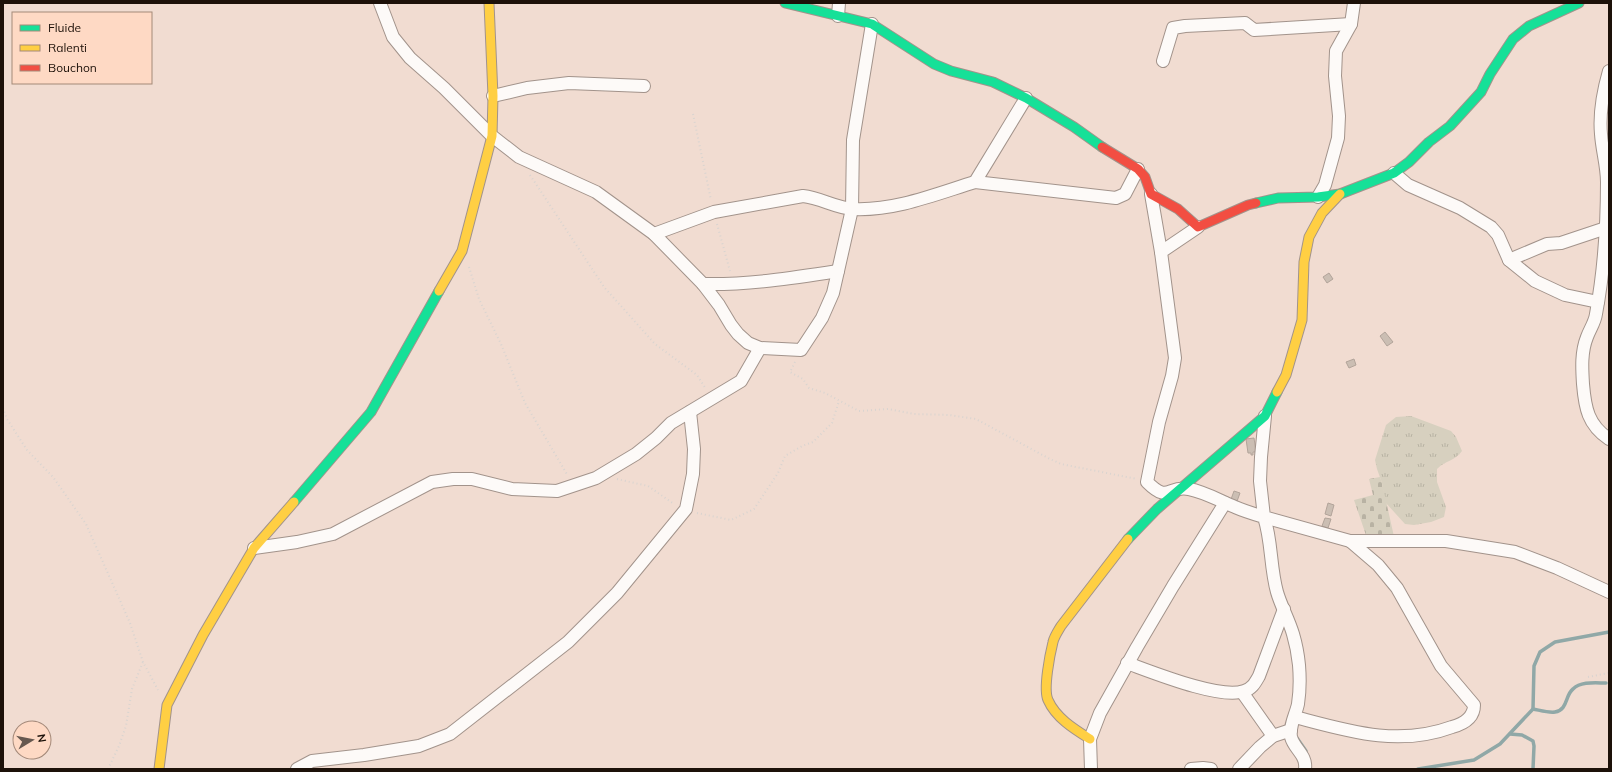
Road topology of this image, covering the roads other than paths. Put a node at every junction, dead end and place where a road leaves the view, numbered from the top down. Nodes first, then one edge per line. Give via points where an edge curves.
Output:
1 (380, 3) edge
2 (489, 3) edge
3 (786, 3) edge
4 (839, 3) edge
5 (1354, 3) edge
6 (1579, 3) edge
7 (801, 6) edge
8 (838, 16) junction
9 (872, 24) junction
10 (1351, 24) junction
11 (1163, 61) dead end
12 (1609, 71) edge
13 (644, 86) dead end
14 (493, 96) junction
15 (1026, 98) junction
16 (492, 136) junction
17 (1138, 169) junction
18 (1394, 173) junction
19 (975, 182) junction
20 (1151, 194) junction
21 (1340, 194) junction
22 (1318, 197) junction
23 (852, 209) junction
24 (1198, 228) junction
25 (1606, 228) junction
26 (654, 234) junction
27 (1161, 252) junction
28 (1509, 260) junction
29 (838, 271) junction
30 (702, 284) junction
31 (1598, 302) junction
32 (760, 348) junction
33 (690, 412) junction
34 (1266, 416) junction
35 (1609, 439) edge
36 (1181, 489) junction
37 (1225, 503) junction
38 (1264, 517) junction
39 (1350, 541) junction
40 (254, 548) junction
41 (1609, 592) edge
42 (1284, 609) junction
43 (1127, 663) junction
44 (1242, 692) junction
45 (1294, 717) junction
46 (1291, 730) junction
47 (1274, 736) junction
48 (1090, 739) junction
49 (159, 769) edge
50 (297, 769) edge
51 (1091, 769) edge
52 (1191, 769) edge
53 (1210, 769) edge
54 (1239, 769) edge
55 (1305, 769) edge

1 - 16 street via 393,36 410,58
2 - 14 street
3 - 7 street
4 - 8 street
5 - 10 street
6 - 18 street via 1529,26 1513,39 1481,92 1450,126
7 - 8 street
8 - 9 street
9 - 15 street via 934,64 993,82
9 - 23 street via 853,140
10 - 11 street via 1254,30 1245,23 1173,28
10 - 22 street via 1336,51 1338,138 1325,185
12 - 25 street via 1600,112 1608,180
13 - 14 street via 569,83 527,88
14 - 16 street
15 - 17 street
15 - 19 street
16 - 26 street via 518,157 596,192
16 - 40 street via 462,250 371,412
17 - 19 street via 1125,194 1116,198
17 - 20 street via 1145,177
18 - 21 street
18 - 28 street via 1408,185 1460,208 1491,227
19 - 23 street via 916,201 870,209
20 - 24 street via 1178,209
20 - 27 street
21 - 22 street
21 - 34 street via 1322,213 1309,237 1304,262 1302,320 1286,375
22 - 24 street via 1278,198 1248,205
23 - 26 street via 815,197 803,196 714,212
23 - 29 street
24 - 27 street
25 - 28 street via 1561,243 1547,244
25 - 31 street via 1606,248
26 - 30 street
27 - 36 street via 1175,358 1147,482 1158,492
28 - 31 street via 1551,290
29 - 30 street via 797,278 734,284
29 - 32 street via 833,293 822,318 801,350
30 - 32 street via 738,334 748,343
31 - 35 street via 1596,316 1583,353 1583,384 1586,408 1591,422
32 - 33 street via 741,381
33 - 40 street via 671,423 636,454 596,478 557,491 512,489 472,479 432,482 333,534
33 - 50 street via 694,449 686,509 617,593 568,642 450,734 419,746 312,761
34 - 36 street
34 - 38 street via 1260,469
36 - 37 street via 1192,490
36 - 48 street via 1130,536 1061,626 1054,641 1046,680 1047,699 1059,716 1073,729
37 - 38 street
37 - 43 street
38 - 39 street
38 - 42 street via 1277,593
39 - 41 street via 1446,541 1515,552
39 - 45 street via 1378,565 1397,588 1441,666 1474,705 1474,711 1470,718 1454,727 1418,736 1378,736
40 - 49 street via 166,705
42 - 44 street via 1259,676 1254,684
42 - 45 street via 1294,635 1299,664 1300,684
43 - 44 street via 1171,680 1211,690
43 - 48 street
44 - 47 street
45 - 46 street
46 - 47 street
46 - 55 street via 1291,738 1304,760
47 - 54 street
48 - 51 street
52 - 53 street

